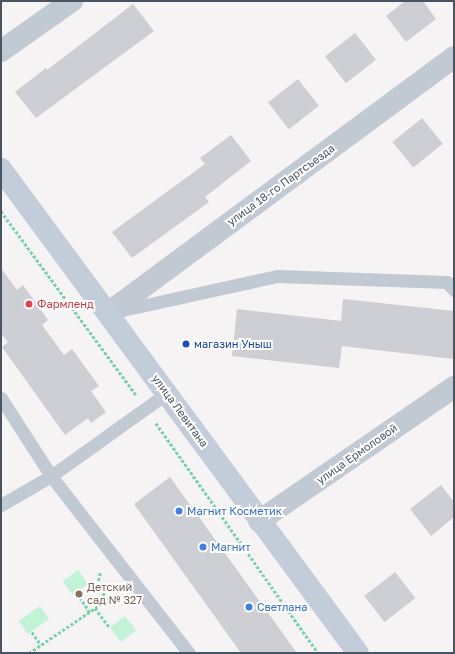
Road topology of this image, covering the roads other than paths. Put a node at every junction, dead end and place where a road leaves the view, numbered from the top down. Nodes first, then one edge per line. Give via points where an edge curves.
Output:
1 (72, 1) edge
2 (1, 51) edge
3 (454, 57) edge
4 (1, 169) edge
5 (454, 290) edge
6 (108, 313) junction
7 (454, 387) edge
8 (167, 393) junction
9 (1, 398) edge
10 (51, 476) junction
11 (1, 505) edge
12 (259, 521) junction
13 (189, 653) edge
14 (358, 653) edge

1 - 2 street
3 - 6 street, улица 18-го Партсъезда
4 - 6 street, улица Левитана
5 - 6 lane via 447,282 277,276
6 - 8 street, улица Левитана
7 - 12 street, улица Ермоловой
8 - 10 lane
8 - 12 street, улица Левитана
9 - 10 lane
10 - 11 lane
10 - 13 lane
12 - 14 street, улица Левитана

